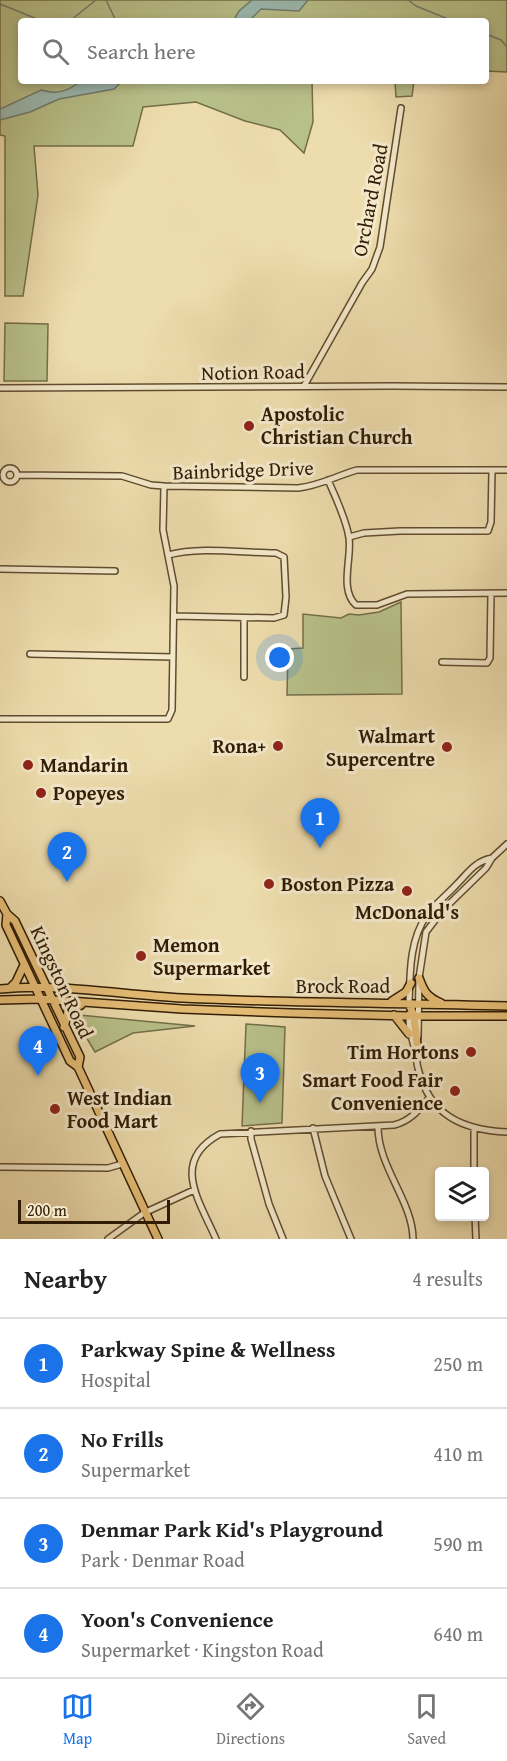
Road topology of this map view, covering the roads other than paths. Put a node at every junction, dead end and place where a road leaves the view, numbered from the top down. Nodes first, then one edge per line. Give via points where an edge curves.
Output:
1 (401, 108) dead end
2 (304, 386) junction
3 (507, 387) edge
4 (0, 388) edge
5 (507, 470) edge
6 (492, 471) junction
7 (17, 475) dead end
8 (328, 480) junction
9 (164, 486) junction
10 (349, 537) junction
11 (168, 555) junction
12 (0, 569) edge
13 (115, 571) dead end
14 (491, 593) junction
15 (507, 593) edge
16 (174, 616) junction
17 (244, 618) junction
18 (30, 654) dead end
19 (173, 657) junction
20 (442, 662) dead end
21 (244, 676) dead end
22 (0, 718) edge
23 (507, 844) edge
24 (492, 858) junction
25 (454, 887) junction
26 (460, 892) junction
27 (0, 901) edge
28 (7, 914) junction
29 (24, 965) junction
30 (419, 978) junction
31 (411, 983) junction
32 (10, 988) junction
33 (35, 988) junction
34 (0, 989) edge
35 (47, 989) junction
36 (40, 999) junction
37 (0, 1000) edge
38 (52, 1000) junction
39 (292, 1002) junction
40 (390, 1002) junction
41 (85, 1003) junction
42 (409, 1004) junction
43 (420, 1004) junction
44 (444, 1004) junction
45 (507, 1006) edge
46 (291, 1013) junction
47 (394, 1015) junction
48 (414, 1016) junction
49 (507, 1016) edge
50 (64, 1027) junction
51 (409, 1034) junction
52 (416, 1047) junction
53 (78, 1067) junction
54 (429, 1098) junction
55 (378, 1127) junction
56 (313, 1128) junction
57 (474, 1128) junction
58 (251, 1131) junction
59 (507, 1132) edge
60 (122, 1164) junction
61 (0, 1167) edge
62 (474, 1167) edge
63 (194, 1190) junction
64 (144, 1213) junction
65 (475, 1221) edge
66 (108, 1239) edge
67 (158, 1239) edge
68 (216, 1239) edge
69 (283, 1239) edge
70 (351, 1239) edge
71 (414, 1239) edge
72 (476, 1239) edge

1 - 2 street, Orchard Road via 380,247 372,269
2 - 3 street, Notion Road
2 - 4 street, Notion Road
5 - 6 street, Bainbridge Drive
6 - 8 street, Bainbridge Drive via 357,470
6 - 10 street via 488,531 400,531
7 - 9 street via 122,476
8 - 9 street, Bainbridge Drive via 298,488
8 - 10 street
9 - 11 street, Bainbridge Drive via 163,530
10 - 14 street via 348,587 350,600 356,605 377,604 407,594
11 - 16 street, Bainbridge Drive
11 - 17 street via 206,552 284,557 286,614
12 - 13 street
14 - 15 street
14 - 20 street via 487,663
16 - 17 street
16 - 19 street, Bainbridge Drive
17 - 21 street
18 - 19 street
19 - 22 street, Bainbridge Drive via 172,710 168,719
23 - 24 street
24 - 25 street via 479,861
24 - 26 street
25 - 26 street
25 - 31 street via 418,931
26 - 30 street via 426,932
27 - 28 main road, Kingston Road
28 - 29 main road, Kingston Road via 6,925
28 - 35 main road, Kingston Road via 15,921
29 - 32 main road
29 - 33 main road, Kingston Road
30 - 43 street
30 - 44 main road via 424,993
31 - 40 main road via 400,998
31 - 42 street
32 - 33 main road, Brock Road
32 - 34 main road, Brock Road
33 - 35 main road, Brock Road
33 - 36 main road, Kingston Road
35 - 38 main road, Kingston Road
35 - 39 main road, Brock Road
36 - 37 main road, Brock Road
36 - 38 main road, Brock Road
36 - 53 main road, Kingston Road via 70,1061
38 - 41 main road, Brock Road
38 - 50 main road, Kingston Road
39 - 40 main road, Brock Road
39 - 46 main road
40 - 42 main road, Brock Road
41 - 46 main road, Brock Road
41 - 50 main road via 68,1012
42 - 43 main road, Brock Road
42 - 48 main road
43 - 44 main road, Brock Road
43 - 48 street
44 - 45 main road, Brock Road
46 - 47 main road, Brock Road
47 - 48 main road, Brock Road
47 - 51 main road
48 - 49 main road, Brock Road
48 - 51 street
48 - 52 main road
50 - 53 main road, Kingston Road via 80,1057
51 - 52 street
52 - 54 street via 417,1066
53 - 60 main road, Kingston Road
54 - 55 street via 405,1122
54 - 57 street via 456,1122
55 - 56 street
55 - 71 street via 385,1163
56 - 58 street
56 - 70 street via 325,1176
57 - 59 street
57 - 62 street
58 - 63 street via 220,1134 203,1146 194,1158 191,1172
58 - 69 street via 268,1204
60 - 61 street via 108,1168
60 - 64 main road, Kingston Road
63 - 64 street
63 - 68 street
64 - 66 street
64 - 67 main road, Kingston Road
65 - 72 street

